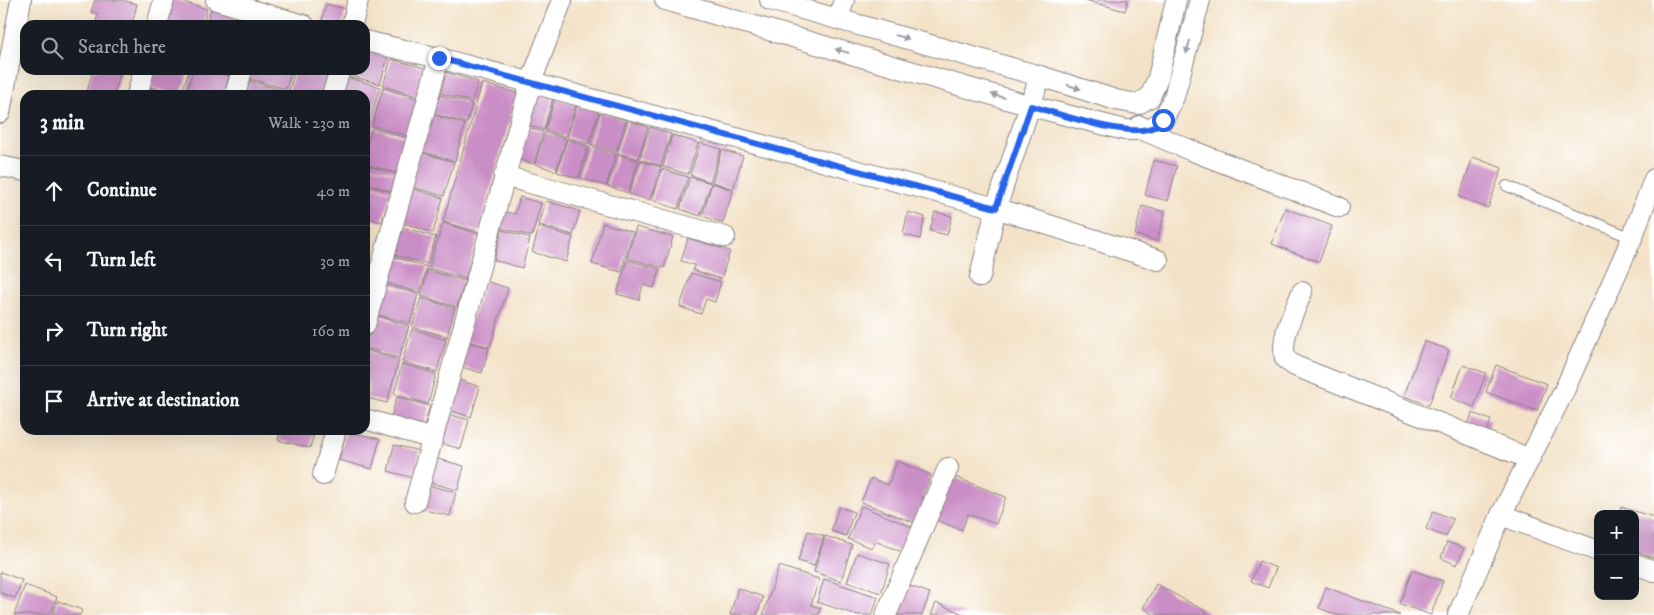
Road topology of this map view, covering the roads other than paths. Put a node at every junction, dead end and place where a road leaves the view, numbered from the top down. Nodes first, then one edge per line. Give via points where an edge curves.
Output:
1 (21, 0) edge
2 (164, 0) edge
3 (216, 0) edge
4 (358, 0) edge
5 (562, 0) edge
6 (665, 0) edge
7 (770, 0) edge
8 (1176, 0) edge
9 (1200, 0) edge
10 (841, 9) edge
11 (255, 19) edge
12 (158, 20) edge
13 (353, 20) edge
14 (370, 42) edge
15 (439, 58) junction
16 (143, 75) edge
17 (241, 75) edge
18 (338, 75) edge
19 (1040, 76) junction
20 (3, 81) edge
21 (531, 82) junction
22 (138, 90) edge
23 (236, 90) edge
24 (334, 90) edge
25 (1138, 104) junction
26 (1031, 106) junction
27 (0, 113) edge
28 (1143, 130) junction
29 (0, 166) edge
30 (20, 170) edge
31 (504, 176) junction
32 (1654, 180) edge
33 (1507, 186) dead end
34 (1339, 207) dead end
35 (996, 208) junction
36 (725, 237) dead end
37 (1632, 238) junction
38 (1158, 260) dead end
39 (980, 277) dead end
40 (1302, 292) dead end
41 (370, 308) edge
42 (370, 420) edge
43 (335, 435) edge
44 (433, 438) junction
45 (1530, 459) junction
46 (948, 468) dead end
47 (323, 475) dead end
48 (415, 502) dead end
49 (1501, 515) junction
50 (1594, 550) edge
51 (1639, 565) edge
52 (1654, 571) edge
53 (886, 615) edge
54 (1458, 615) edge

1 - 20 street
2 - 12 street
3 - 11 street
4 - 13 street
5 - 21 street
26 -> 6 street
7 - 10 street
8 - 25 street via 1158,78 1150,97
9 -> 28 street via 1174,97 1163,120
10 -> 19 street
14 - 15 street
15 - 21 street
15 - 41 street
16 - 22 street
17 - 23 street
18 - 24 street
19 -> 25 street
19 - 26 street
20 - 27 street
21 - 31 street
21 - 35 street
25 - 28 street via 1138,121
26 - 28 street via 1125,130
26 - 35 street
28 - 34 street
29 - 30 street
31 - 36 street
31 - 44 street
32 - 37 street
33 - 37 lane
35 - 38 street
35 - 39 street
37 - 45 street
40 - 45 street via 1285,336 1285,359 1295,366
42 - 44 street
43 - 47 street
44 - 48 street
45 - 49 street
46 - 53 street
49 - 50 street
49 - 54 street
51 - 52 street

